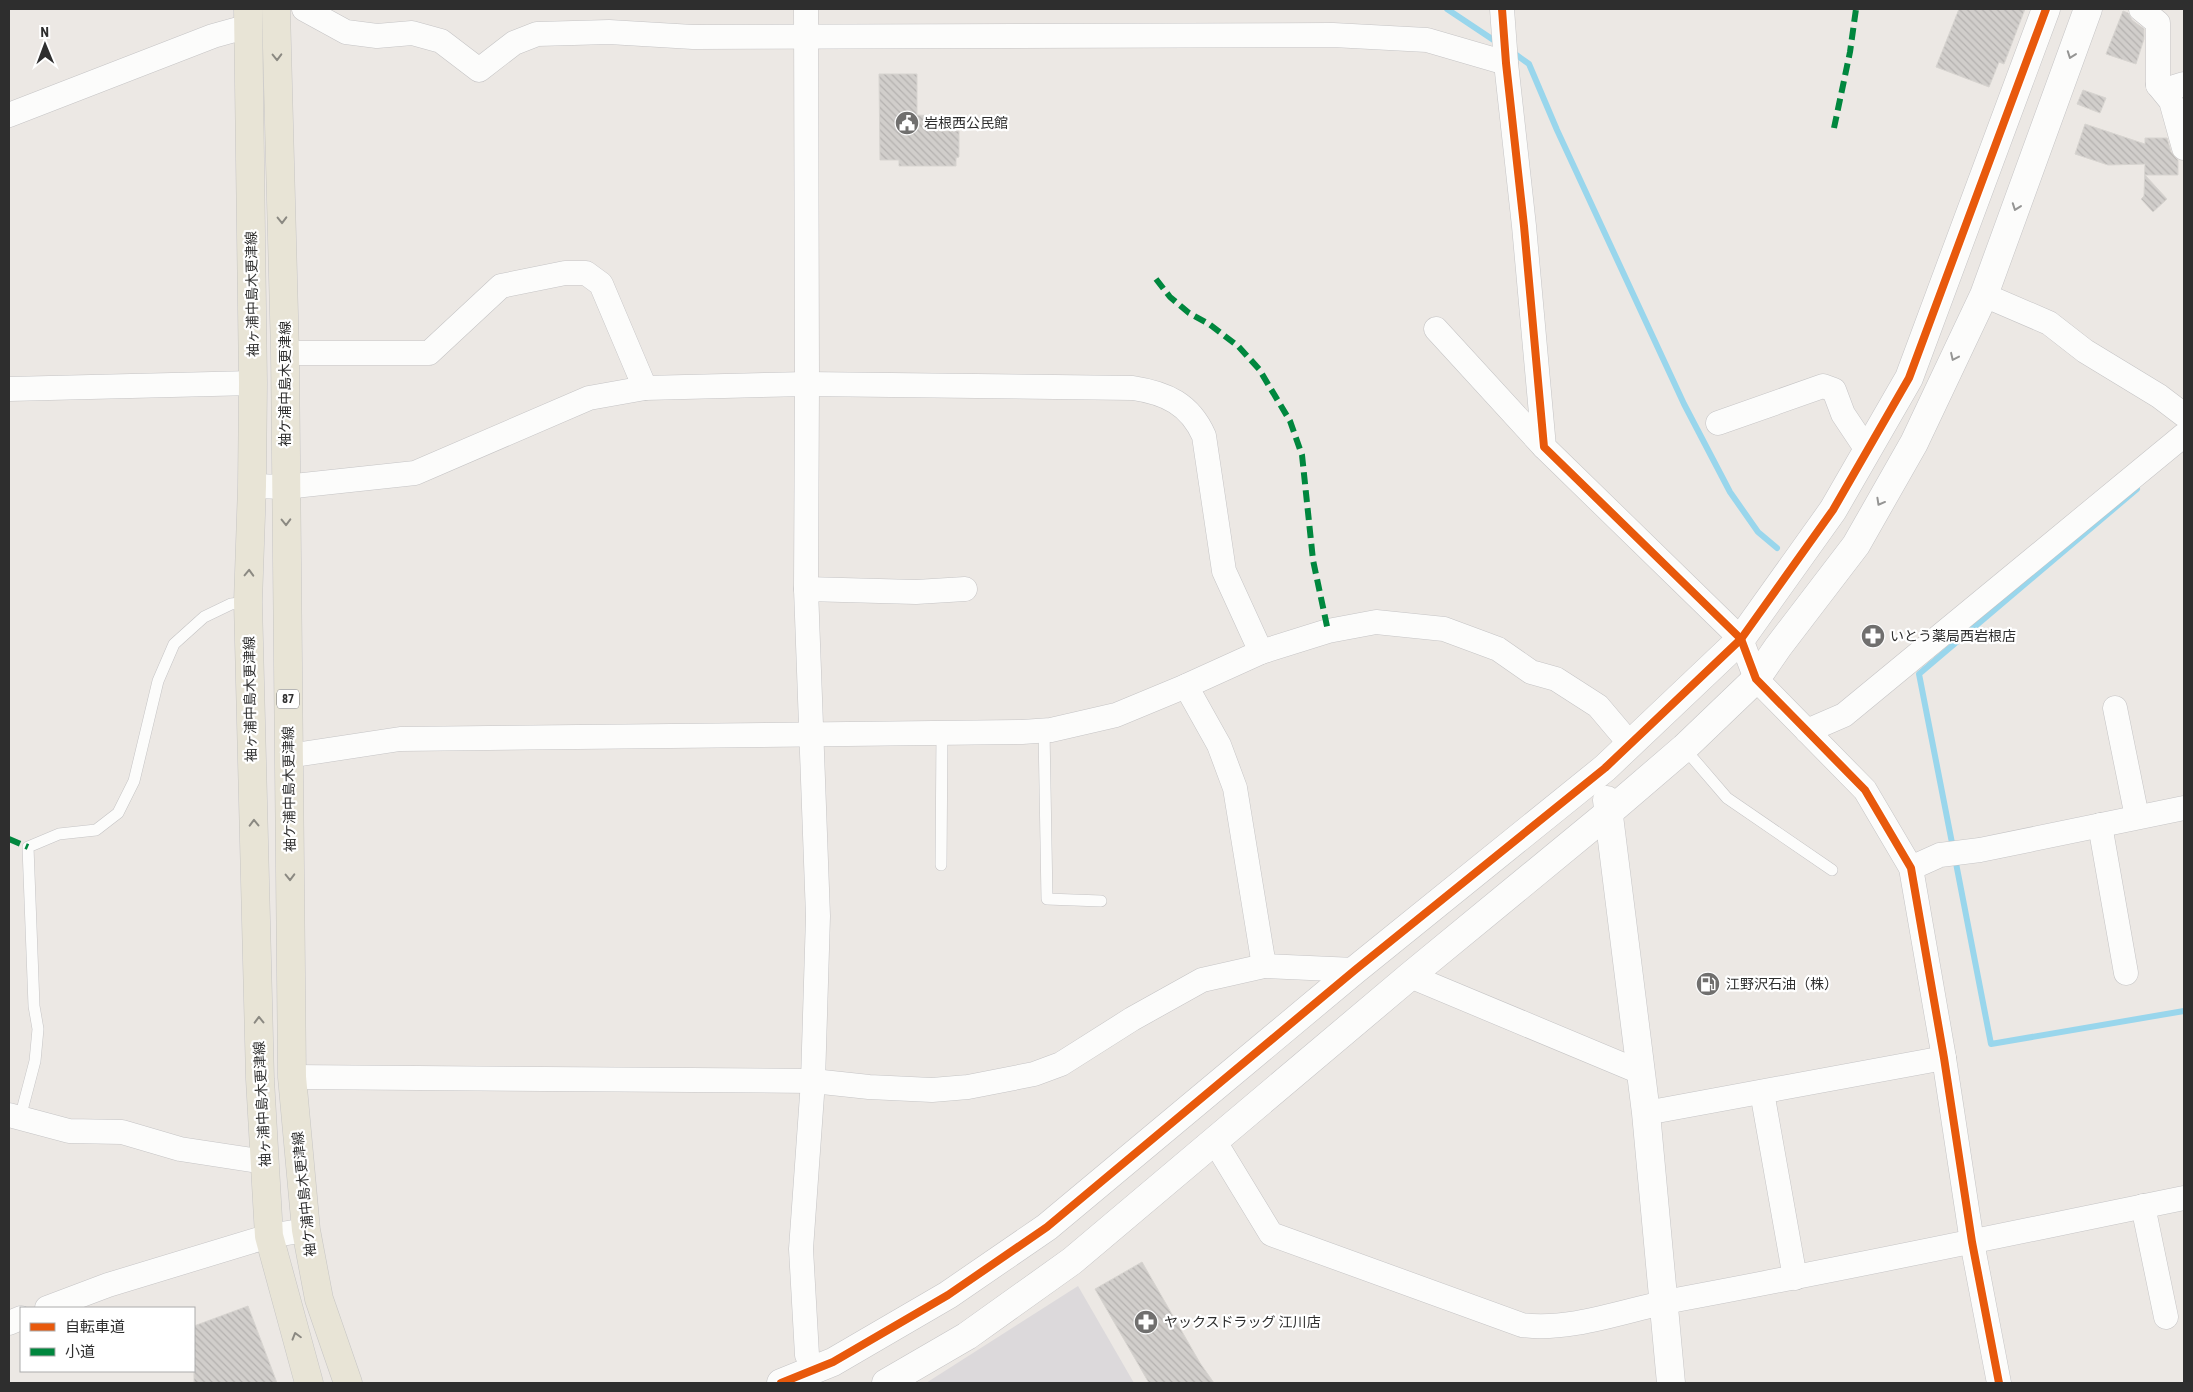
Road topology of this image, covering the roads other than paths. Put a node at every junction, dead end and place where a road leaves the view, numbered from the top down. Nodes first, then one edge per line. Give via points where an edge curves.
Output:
1 (276, 9) edge
2 (304, 9) edge
3 (806, 9) edge
4 (2046, 9) edge
5 (2088, 9) edge
6 (2142, 9) edge
7 (1502, 11) edge
8 (249, 17) edge
9 (806, 36) junction
10 (1506, 63) junction
11 (2184, 84) edge
12 (2158, 85) junction
13 (9, 115) edge
14 (2184, 148) edge
15 (1984, 295) junction
16 (1436, 329) dead end
17 (285, 353) junction
18 (253, 383) junction
19 (807, 384) junction
20 (645, 388) junction
21 (9, 389) edge
22 (2184, 415) edge
23 (1718, 423) dead end
24 (2184, 435) edge
25 (1544, 446) junction
26 (1866, 450) junction
27 (252, 486) junction
28 (285, 487) junction
29 (806, 589) junction
30 (965, 589) dead end
31 (248, 602) junction
32 (1741, 638) junction
33 (1261, 652) junction
34 (1756, 679) junction
35 (1186, 686) junction
36 (2115, 708) dead end
37 (1044, 730) junction
38 (1807, 731) junction
39 (942, 733) junction
40 (811, 734) junction
41 (1631, 745) junction
42 (1684, 748) junction
43 (288, 756) junction
44 (1606, 768) junction
45 (2184, 808) edge
46 (1607, 814) junction
47 (2137, 818) junction
48 (2100, 825) junction
49 (941, 865) dead end
50 (1911, 868) junction
51 (1832, 870) dead end
52 (1101, 901) dead end
53 (1264, 966) junction
54 (1355, 970) junction
55 (2126, 974) dead end
56 (1410, 976) junction
57 (1944, 1058) junction
58 (1640, 1072) junction
59 (292, 1077) junction
60 (813, 1081) junction
61 (1762, 1092) junction
62 (1646, 1113) junction
63 (14, 1117) edge
64 (1215, 1142) junction
65 (265, 1162) junction
66 (2184, 1198) edge
67 (2143, 1206) junction
68 (306, 1230) junction
69 (269, 1236) junction
70 (1972, 1242) junction
71 (1795, 1278) junction
72 (1663, 1302) junction
73 (50, 1307) edge
74 (2166, 1317) dead end
75 (814, 1370) junction
76 (309, 1383) edge
77 (348, 1383) edge
78 (781, 1383) edge
79 (886, 1383) edge
80 (1671, 1383) edge
81 (1998, 1383) edge

1 -> 17 main road, 袖ケ浦中島木更津線 / 87
2 - 9 street via 346,32 377,36 412,33 441,41 479,70 514,43 537,34 609,32 693,37
3 - 9 street
4 - 26 street via 1909,378
5 -> 15 street
6 - 12 street via 2158,23
7 - 10 street
8 - 13 street via 213,36
8 - 18 main road, 袖ヶ浦中島木更津線
9 - 10 street via 1333,35 1427,40
9 - 19 street
10 - 25 street
11 - 12 street via 2168,89
12 - 14 street via 2171,102
15 - 22 street via 2049,323 2085,351
15 -> 34 street via 1914,443 1856,545
16 - 25 street
17 - 20 street via 429,353 501,286 565,273 586,273 601,284
17 - 28 main road, 袖ケ浦中島木更津線 / 87
18 - 21 street
18 - 27 main road, 袖ヶ浦中島木更津線
19 - 20 street
19 - 29 street
19 - 33 street via 1132,388 1155,391 1172,398 1198,424 1204,436 1224,571
20 - 28 street via 589,398 415,473
23 - 26 street via 1823,386 1834,390 1843,414
24 - 38 street via 1844,715
25 - 32 street
26 - 32 street via 1833,510
27 - 28 street
31 -> 27 main road, 袖ヶ浦中島木更津線
28 -> 43 main road, 袖ケ浦中島木更津線 / 87
29 - 30 street via 916,592
29 - 40 street
31 - 63 lane via 231,604 204,617 174,644 158,681 134,781 118,814 96,830 60,834 28,847 34,1006 38,1029 35,1061
65 -> 31 main road, 袖ヶ浦中島木更津線
32 - 34 street
32 - 41 street
33 - 35 street
33 - 41 street via 1328,631 1376,622 1444,629 1498,649 1531,672 1556,679 1598,706
34 - 38 street
34 - 42 street
35 - 37 street via 1116,715
35 - 53 street via 1219,745 1235,788
36 - 47 street
37 - 39 street
37 - 52 lane via 1047,899
38 - 50 street via 1865,790
39 - 40 street
39 - 49 lane
40 - 43 street via 400,739
40 - 60 street via 818,916
41 - 44 street
42 - 46 street
42 - 51 lane via 1727,798
43 -> 59 main road, 袖ケ浦中島木更津線 / 87
44 - 46 street
44 - 54 street
45 - 47 street
46 - 56 street
46 - 58 street
47 - 48 street
48 - 50 street via 1940,855
48 - 55 street
50 - 57 street
53 - 54 street
53 - 60 street via 1202,980 1132,1018 1061,1064 1034,1074 968,1087 932,1090
54 - 75 street via 1047,1227 948,1295
56 - 58 street
56 - 64 street
57 - 61 street
57 - 70 street
58 - 62 street
59 - 60 street
59 - 68 main road, 袖ケ浦中島木更津線 / 87
60 - 75 street via 801,1249 807,1355
61 - 62 street
61 - 71 street
62 - 72 street
63 - 65 street via 69,1131 122,1132 180,1149
64 - 72 street via 1271,1234 1522,1325 1564,1326
64 - 79 street via 1072,1261 967,1336
65 - 69 main road, 袖ヶ浦中島木更津線
66 - 67 street
67 - 70 street
67 - 74 street
68 - 69 street
68 - 77 main road, 袖ケ浦中島木更津線 / 87 via 319,1299
69 - 73 street via 108,1285
76 -> 69 main road, 袖ヶ浦中島木更津線
70 - 71 street
70 - 81 street
71 - 72 street
72 - 80 street
75 - 78 street

